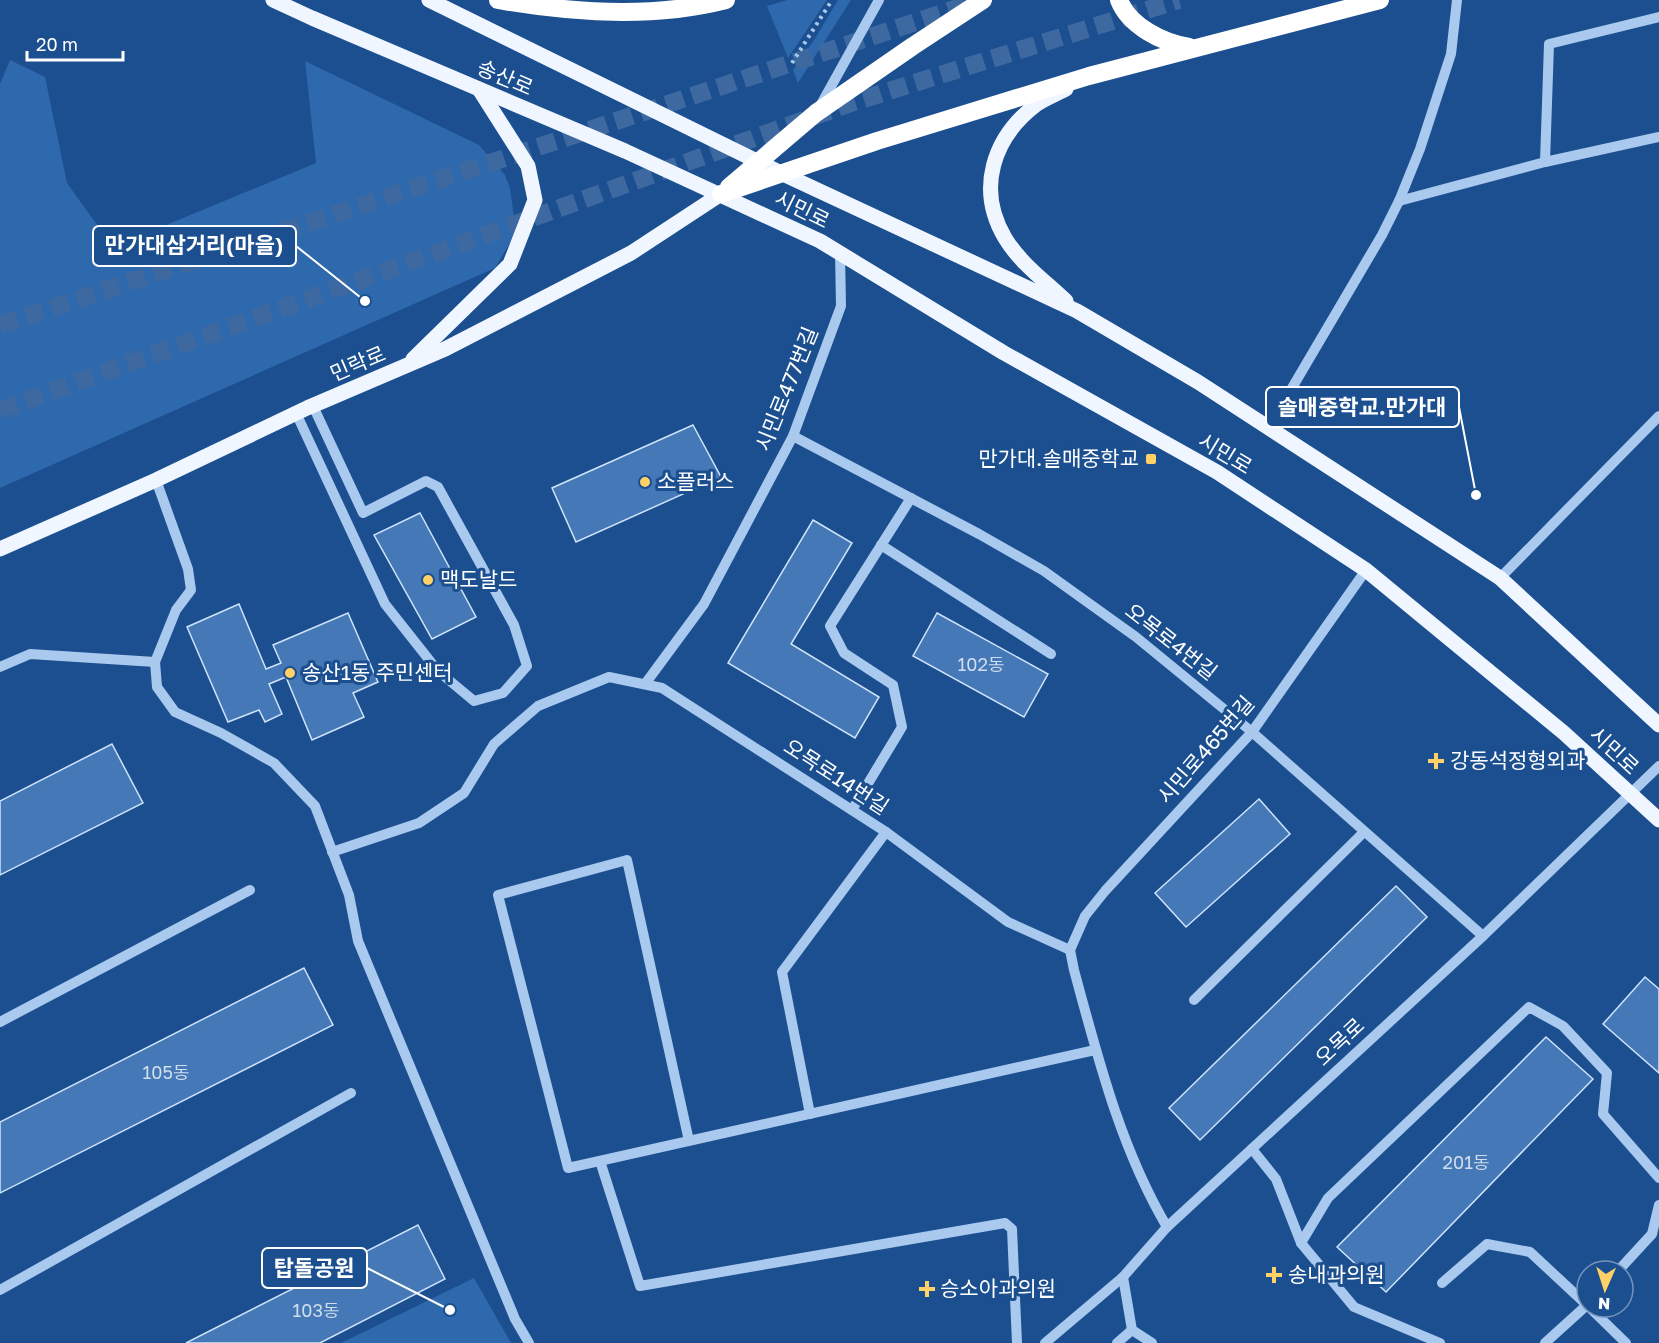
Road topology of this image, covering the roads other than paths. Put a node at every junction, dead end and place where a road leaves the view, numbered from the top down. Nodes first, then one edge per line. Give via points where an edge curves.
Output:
1 (273, 0) edge
2 (429, 0) edge
3 (498, 0) edge
4 (726, 0) edge
5 (879, 0) edge
6 (983, 0) edge
7 (1119, 0) edge
8 (1380, 0) edge
9 (1457, 0) edge
10 (1659, 17) edge
11 (1193, 48) junction
12 (1089, 76) junction
13 (479, 89) junction
14 (816, 113) junction
15 (1659, 137) edge
16 (760, 162) junction
17 (1545, 162) junction
18 (783, 174) junction
19 (721, 194) junction
20 (1399, 201) junction
21 (840, 252) junction
22 (1077, 311) junction
23 (405, 366) junction
24 (313, 406) junction
25 (296, 413) junction
26 (1659, 416) edge
27 (1269, 427) junction
28 (793, 436) junction
29 (156, 480) junction
30 (911, 498) junction
31 (881, 545) junction
32 (0, 549) edge
33 (1366, 570) junction
34 (1500, 578) junction
35 (1051, 654) dead end
36 (154, 662) junction
37 (0, 667) edge
38 (645, 684) junction
39 (1659, 724) edge
40 (1251, 732) junction
41 (1659, 766) edge
42 (1629, 794) junction
43 (852, 810) junction
44 (1659, 820) edge
45 (886, 832) junction
46 (1364, 832) junction
47 (332, 852) junction
48 (250, 890) dead end
49 (1483, 936) junction
50 (1070, 950) junction
51 (1194, 1000) dead end
52 (0, 1022) edge
53 (1095, 1050) junction
54 (351, 1093) dead end
55 (810, 1114) junction
56 (689, 1141) junction
57 (1252, 1149) junction
58 (600, 1161) junction
59 (1659, 1178) edge
60 (1659, 1205) edge
61 (1167, 1227) junction
62 (1655, 1237) edge
63 (1301, 1243) junction
64 (1631, 1259) edge
65 (1123, 1277) junction
66 (1442, 1283) dead end
67 (0, 1290) edge
68 (1601, 1319) edge
69 (1132, 1330) junction
70 (529, 1343) edge
71 (1017, 1343) edge
72 (1045, 1343) edge
73 (1117, 1343) edge
74 (1152, 1343) edge
75 (1440, 1343) edge
76 (1545, 1343) edge
77 (1626, 1343) edge

1 - 13 main road, 송산로
2 - 16 main road, 송산로
3 - 4 highway via 570,10 658,11
5 - 14 street
6 - 14 highway
7 - 11 highway via 1145,31
8 - 11 highway
9 - 20 street via 1451,54
10 - 17 street via 1549,44
11 - 12 highway
12 - 18 highway
12 - 22 main road via 1038,104 1012,127 999,149 990,183 995,217 1005,238 1017,255
13 - 19 main road, 송산로
13 - 23 main road via 528,166 535,200 510,264
14 - 16 highway
15 - 17 street
16 - 18 main road, 송산로
16 - 19 highway
17 - 20 street
18 - 19 highway
18 - 22 main road, 시민로
19 - 21 main road, 시민로
19 - 23 main road, 민락로 via 631,253
20 - 27 street
21 - 28 street, 시민로477번길 via 841,306
21 - 33 main road, 시민로 via 1004,353 1217,472
22 - 27 main road, 시민로
23 - 24 main road, 민락로
24 - 25 main road, 민락로
24 - 25 street via 363,513 426,481 438,487 514,625 527,666 503,693 474,700 438,671 385,604
25 - 29 main road, 민락로
26 - 34 street
27 - 34 main road, 시민로
28 - 30 street, 오목로4번길
28 - 38 street, 시민로477번길 via 704,604
29 - 32 main road, 민락로
29 - 36 street via 188,569 191,590 176,610
30 - 31 street
30 - 40 street, 오목로4번길 via 1044,571 1136,637
31 - 35 street
31 - 43 street via 830,626 844,653 893,684 902,727
33 - 40 street, 시민로465번길
33 - 42 main road, 시민로 via 1564,732
34 - 39 main road, 시민로
36 - 37 street via 30,654
36 - 47 street via 157,687 175,712 274,763 315,806
38 - 43 street, 오목로14번길 via 662,688
38 - 47 street, 오목로14번길 via 609,677 538,706 494,744 464,793 419,823
40 - 46 street, 오목로4번길
40 - 50 street, 시민로465번길 via 1084,916
41 - 42 street, 오목로
42 - 44 main road, 시민로
42 - 49 street, 오목로
43 - 45 street, 오목로14번길
45 - 50 street, 오목로14번길 via 1008,922
45 - 55 street via 782,972
46 - 49 street, 오목로4번길
46 - 51 street
47 - 70 street via 349,895 358,941 515,1319
48 - 52 street
49 - 57 street, 오목로
50 - 53 street
53 - 55 street
53 - 61 street via 1113,1111 1147,1193
54 - 67 street
55 - 56 street
56 - 58 street
56 - 58 street via 627,860 498,895 568,1168
57 - 61 street, 오목로
57 - 63 street via 1276,1179
58 - 71 street via 640,1286 1005,1223 1012,1229
59 - 63 street via 1603,1113 1607,1073 1563,1026 1529,1007 1328,1198
60 - 62 street
61 - 65 street, 오목로
62 - 64 street
63 - 75 street via 1354,1307
65 - 69 street
65 - 72 street, 오목로
66 - 76 street via 1487,1244 1530,1251 1587,1305
68 - 77 street
69 - 73 street
69 - 74 street

